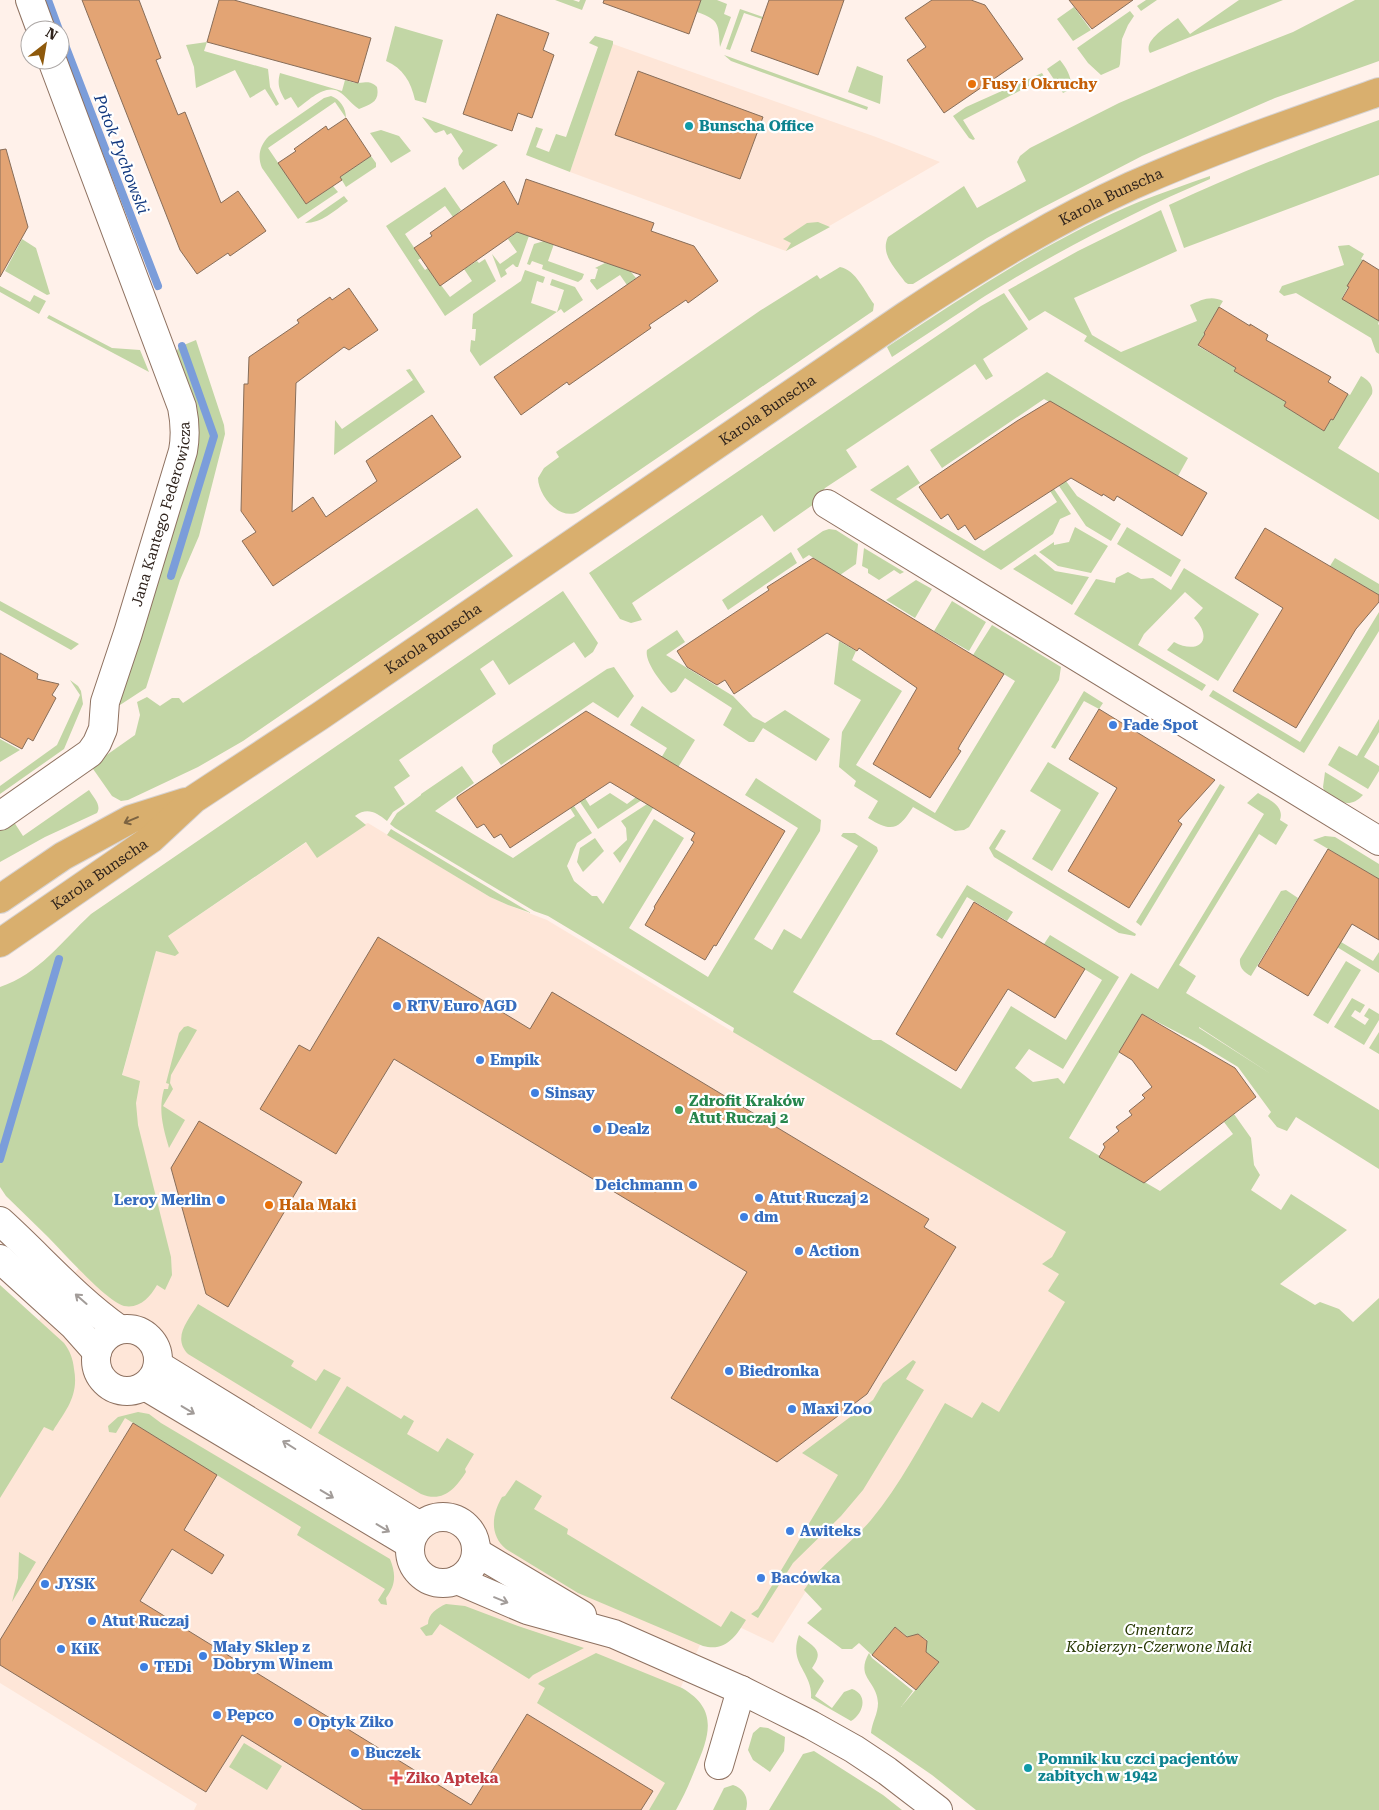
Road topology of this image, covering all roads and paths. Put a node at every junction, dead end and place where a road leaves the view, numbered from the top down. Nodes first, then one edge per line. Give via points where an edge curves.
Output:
1 (30, 0) edge
2 (37, 20) edge
3 (56, 70) edge
4 (1379, 92) edge
5 (827, 504) dead end
6 (194, 799) junction
7 (0, 816) edge
8 (1379, 841) edge
9 (0, 899) edge
10 (0, 943) edge
11 (0, 1221) edge
12 (0, 1259) edge
13 (119, 1329) junction
14 (96, 1352) junction
15 (152, 1375) junction
16 (415, 1535) junction
17 (476, 1552) junction
18 (457, 1580) junction
19 (614, 1634) junction
20 (741, 1690) junction
21 (719, 1765) dead end
22 (938, 1810) edge

1 - 2 street
3 - 7 street, Jana Kantego Federowicza via 182,407 185,435 128,633 104,702 102,729 97,743 85,757
4 - 6 main road, Karola Bunscha via 1132,186 969,274
5 - 8 street
6 -> 9 main road, Karola Bunscha via 131,820 63,856
6 - 10 main road, Karola Bunscha via 150,839
13 -> 11 street via 64,1284
12 - 14 street via 73,1325
13 - 14 street via 106,1336
13 - 15 street via 147,1335 159,1356
14 - 15 street via 99,1374 117,1390 136,1390
15 - 16 street
16 - 17 street via 429,1520 452,1518 470,1531
16 - 18 street via 410,1554 418,1572 436,1582
17 - 18 street via 470,1569
17 - 19 street
18 -> 19 street via 526,1610
19 - 20 street
20 - 21 street
20 - 22 street via 854,1749

